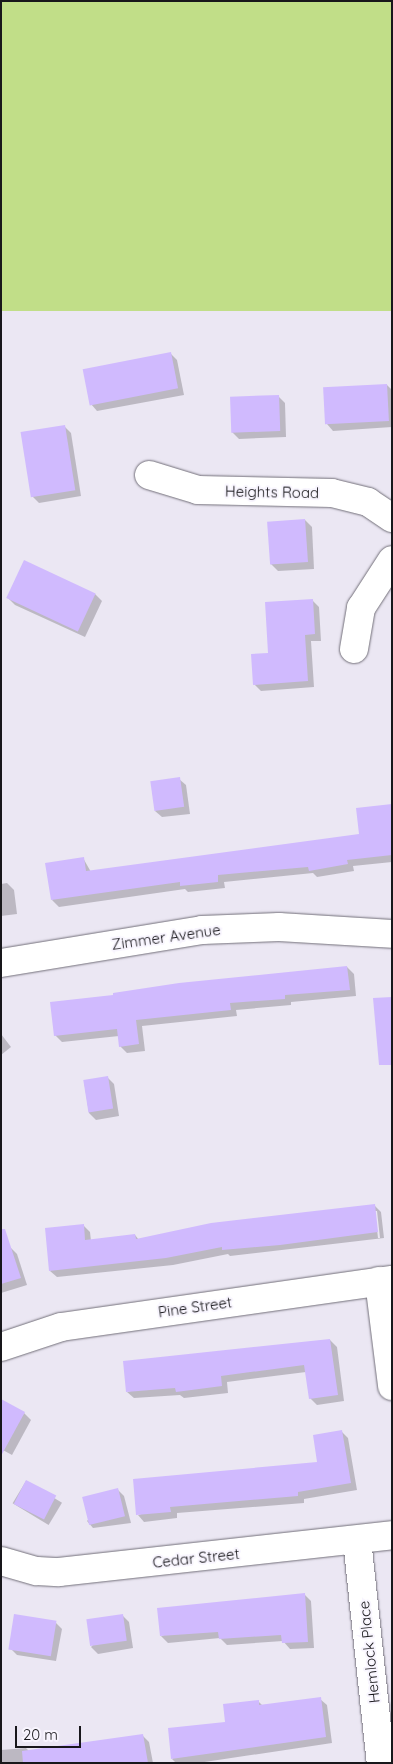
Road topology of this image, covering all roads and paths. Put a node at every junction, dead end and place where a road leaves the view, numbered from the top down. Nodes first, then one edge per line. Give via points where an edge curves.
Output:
1 (149, 475) dead end
2 (392, 518) edge
3 (392, 560) edge
4 (354, 649) dead end
5 (392, 934) edge
6 (1, 963) edge
7 (386, 1281) edge
8 (1, 1347) edge
9 (392, 1386) edge
10 (392, 1536) edge
11 (357, 1540) junction
12 (1, 1561) edge
13 (381, 1763) edge

1 - 2 street, Heights Road via 198,490 332,493 368,502
3 - 4 street via 361,608
5 - 6 street, Zimmer Avenue via 279,927 202,930
7 - 8 street, Pine Street via 61,1327
7 - 9 street
10 - 11 street, Cedar Street
11 - 12 street, Cedar Street via 59,1572 37,1571
11 - 13 street, Hemlock Place

